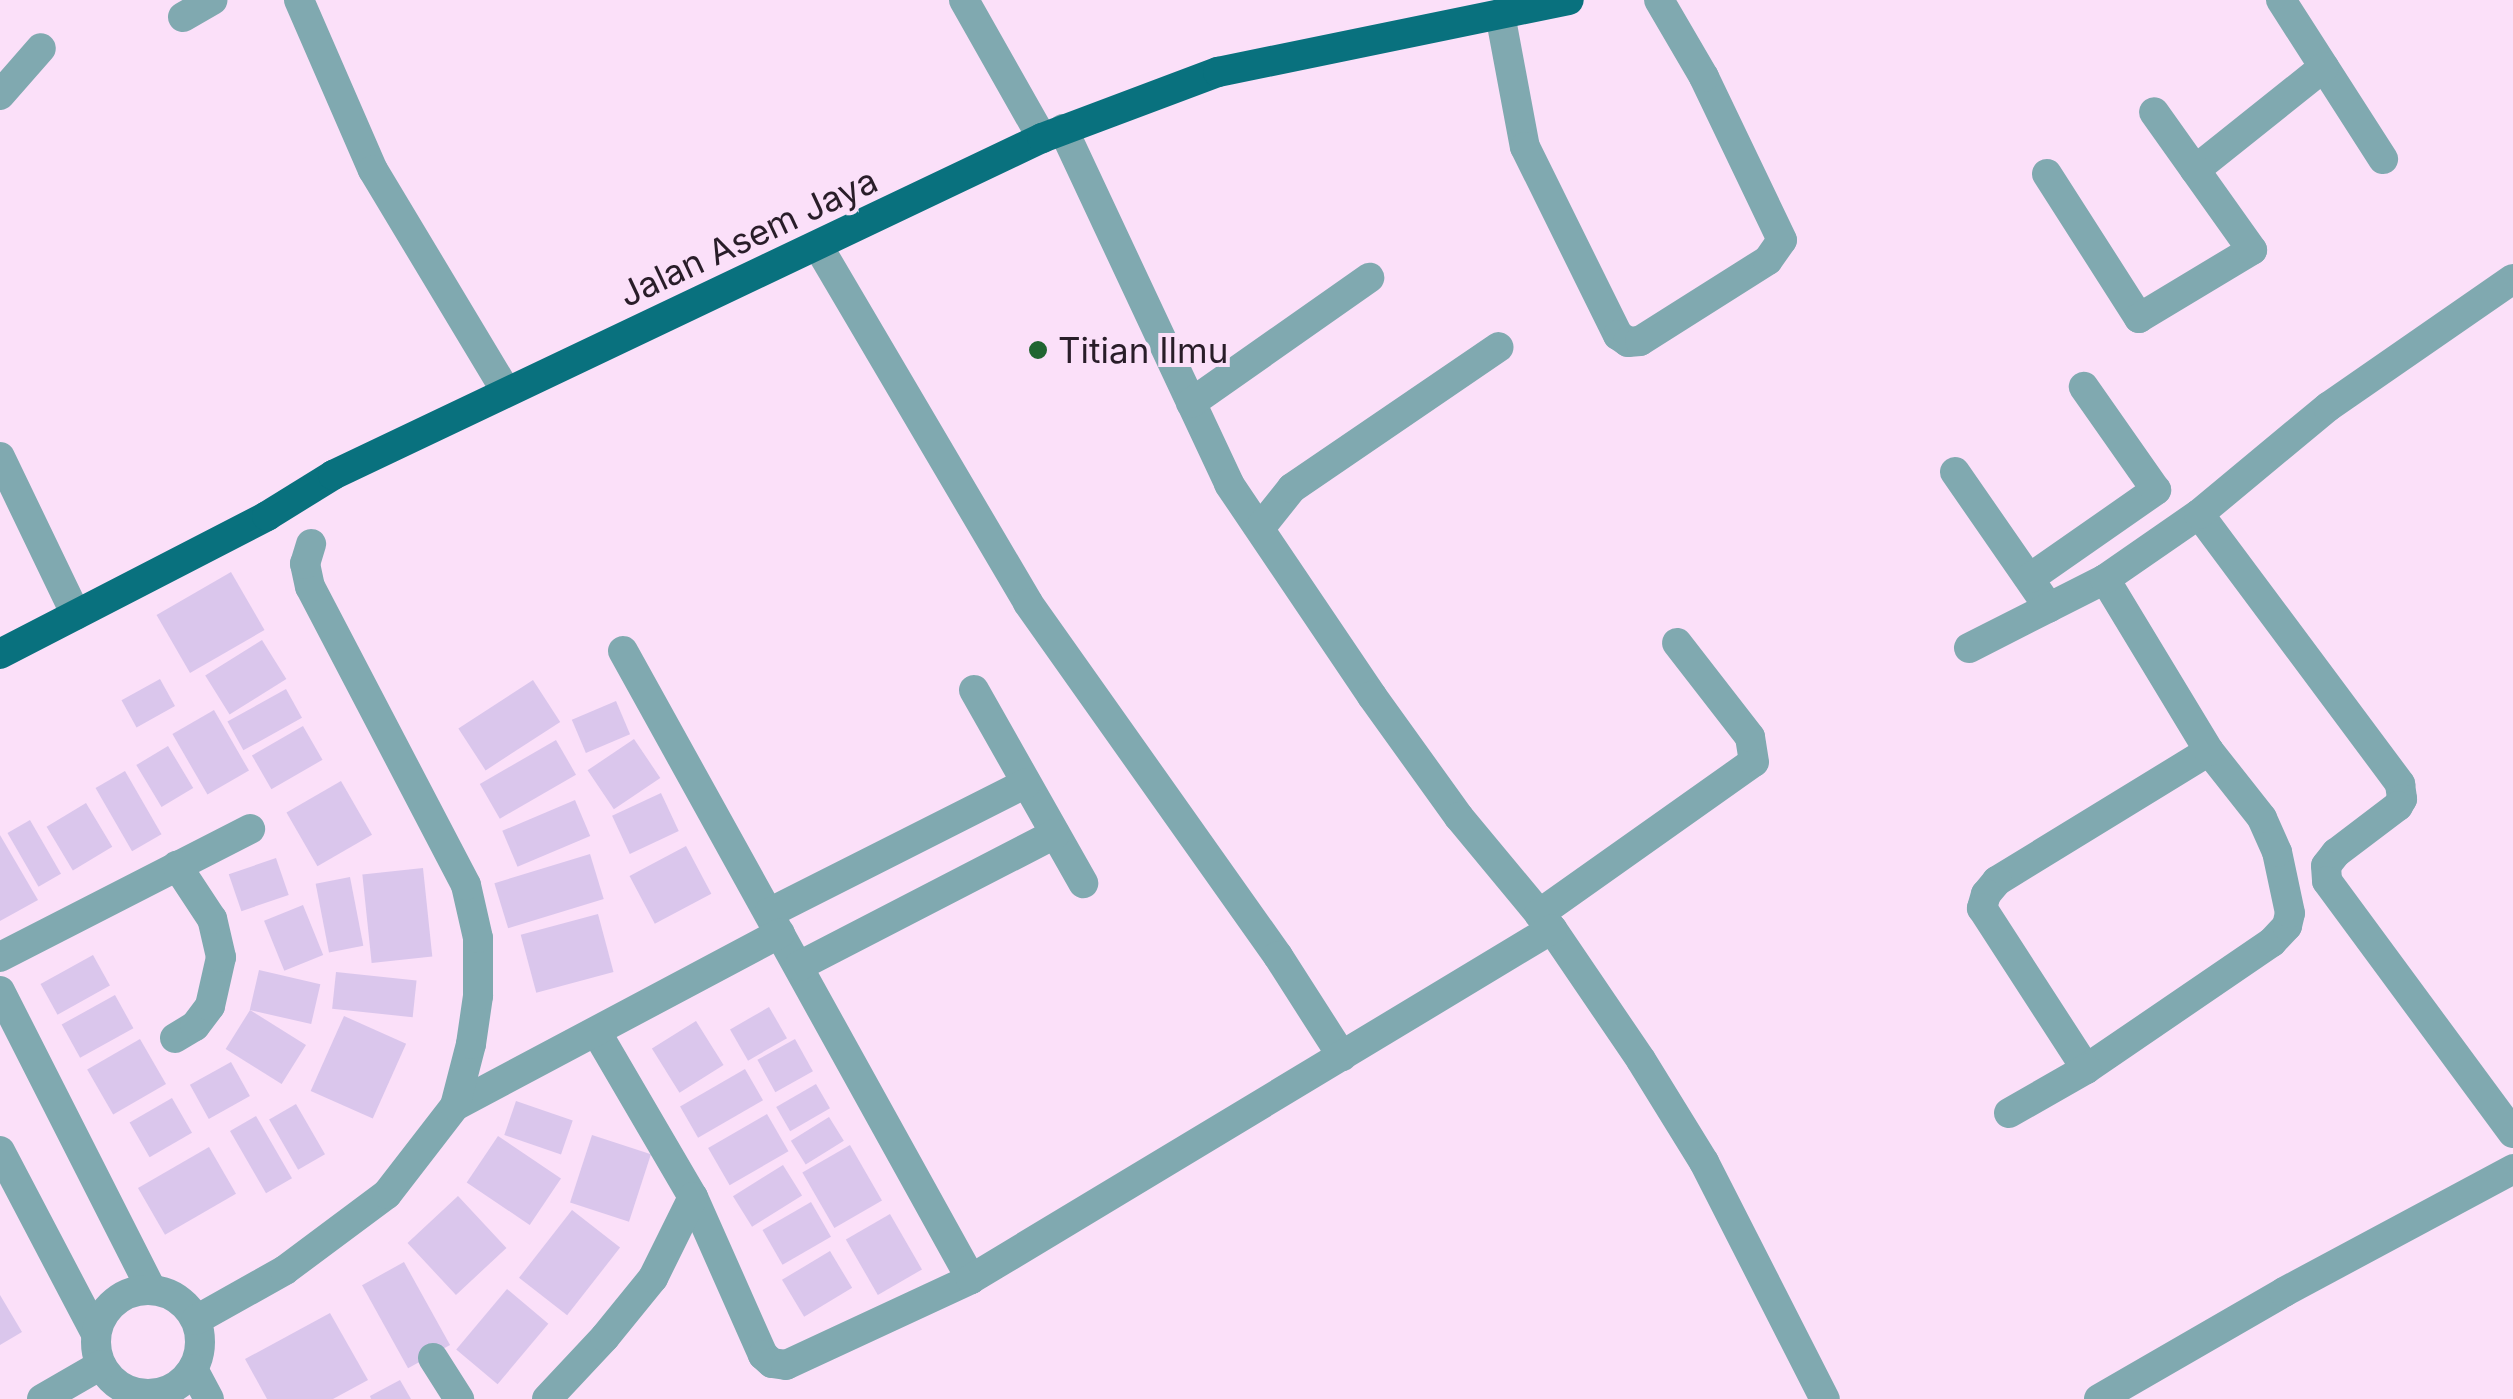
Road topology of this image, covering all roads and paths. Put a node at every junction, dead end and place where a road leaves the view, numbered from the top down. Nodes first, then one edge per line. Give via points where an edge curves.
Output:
1 (212, 0) edge
2 (299, 0) edge
3 (964, 0) edge
4 (1570, 0) edge
5 (1659, 0) edge
6 (2281, 0) edge
7 (1500, 14) junction
8 (183, 17) dead end
9 (41, 48) dead end
10 (2324, 66) junction
11 (0, 95) edge
12 (2154, 112) dead end
13 (1052, 134) junction
14 (2383, 159) dead end
15 (2195, 170) junction
16 (2046, 174) dead end
17 (818, 246) junction
18 (1369, 278) dead end
19 (2513, 280) edge
20 (1499, 347) dead end
21 (2084, 387) dead end
22 (506, 391) junction
23 (1191, 404) junction
24 (0, 457) edge
25 (1955, 472) dead end
26 (2199, 514) junction
27 (1260, 528) junction
28 (312, 544) dead end
29 (2030, 578) junction
30 (2106, 579) junction
31 (2049, 608) junction
32 (76, 615) junction
33 (1677, 643) dead end
34 (1970, 648) dead end
35 (623, 651) dead end
36 (0, 654) edge
37 (974, 690) dead end
38 (2209, 751) junction
39 (1026, 783) junction
40 (250, 829) dead end
41 (1055, 834) junction
42 (177, 866) junction
43 (1083, 884) dead end
44 (1546, 922) junction
45 (774, 923) junction
46 (0, 958) edge
47 (798, 966) junction
48 (0, 990) edge
49 (596, 1032) junction
50 (175, 1038) dead end
51 (1342, 1056) junction
52 (2086, 1069) junction
53 (455, 1106) junction
54 (2009, 1113) dead end
55 (2513, 1133) edge
56 (0, 1151) edge
57 (2513, 1169) edge
58 (693, 1197) junction
59 (971, 1279) junction
60 (151, 1288) junction
61 (196, 1320) junction
62 (96, 1332) junction
63 (433, 1358) dead end
64 (101, 1365) junction
65 (193, 1370) junction
66 (134, 1396) edge
67 (42, 1399) edge
68 (209, 1399) edge
69 (458, 1399) edge
70 (546, 1399) edge
71 (1825, 1399) edge
72 (2099, 1399) edge

1 - 8 street
2 - 22 street via 373,170
3 - 13 street
4 - 7 main road, Jalan Asem Jaya
5 - 7 street via 1782,240 1768,260 1640,342 1618,335 1525,147
6 - 10 street
7 - 13 main road, Jalan Asem Jaya via 1218,72
9 - 11 street
10 - 14 street
10 - 15 street
12 - 15 street
13 - 17 main road, Jalan Asem Jaya
13 - 23 street
15 - 16 street via 2252,250 2139,318
17 - 22 main road, Jalan Asem Jaya
17 - 51 street via 1028,604
18 - 23 street
19 - 26 street via 2328,407
20 - 27 street via 1292,488
21 - 29 street via 2156,490
22 - 32 main road, Jalan Asem Jaya via 333,475
23 - 27 street via 1229,484
24 - 32 street
25 - 29 street
26 - 30 street
26 - 55 street via 2400,784 2398,806 2336,852 2326,866 2327,881
27 - 44 street via 1459,817
28 - 53 street via 306,564 310,586 466,885 478,938 478,996
29 - 31 street
30 - 31 street
30 - 38 street
31 - 34 street
32 - 36 main road, Jalan Asem Jaya
33 - 44 street via 1750,737 1754,762
35 - 45 street
37 - 39 street
38 - 52 street via 2270,833 2286,884 2287,926
38 - 52 street via 1997,881 1986,894 1982,908
39 - 41 street
39 - 45 street
40 - 42 street
41 - 43 street
41 - 47 street
42 - 46 street
42 - 50 street via 212,919 221,957 210,1006
44 - 51 street
44 - 71 street via 1704,1162
45 - 47 street
45 - 49 street
47 - 59 street
48 - 60 street
49 - 53 street
49 - 58 street
51 - 59 street
52 - 54 street
53 - 61 street via 387,1194 285,1270
56 - 62 street
57 - 72 street
58 - 59 street via 763,1356 772,1363 786,1365
58 - 70 street via 652,1278
60 - 61 street via 184,1304
60 - 62 street via 125,1294 106,1309
61 - 65 street via 200,1337
62 - 64 street
63 - 69 street
64 - 66 street
64 - 67 street
65 - 66 street via 177,1386
65 - 68 street

